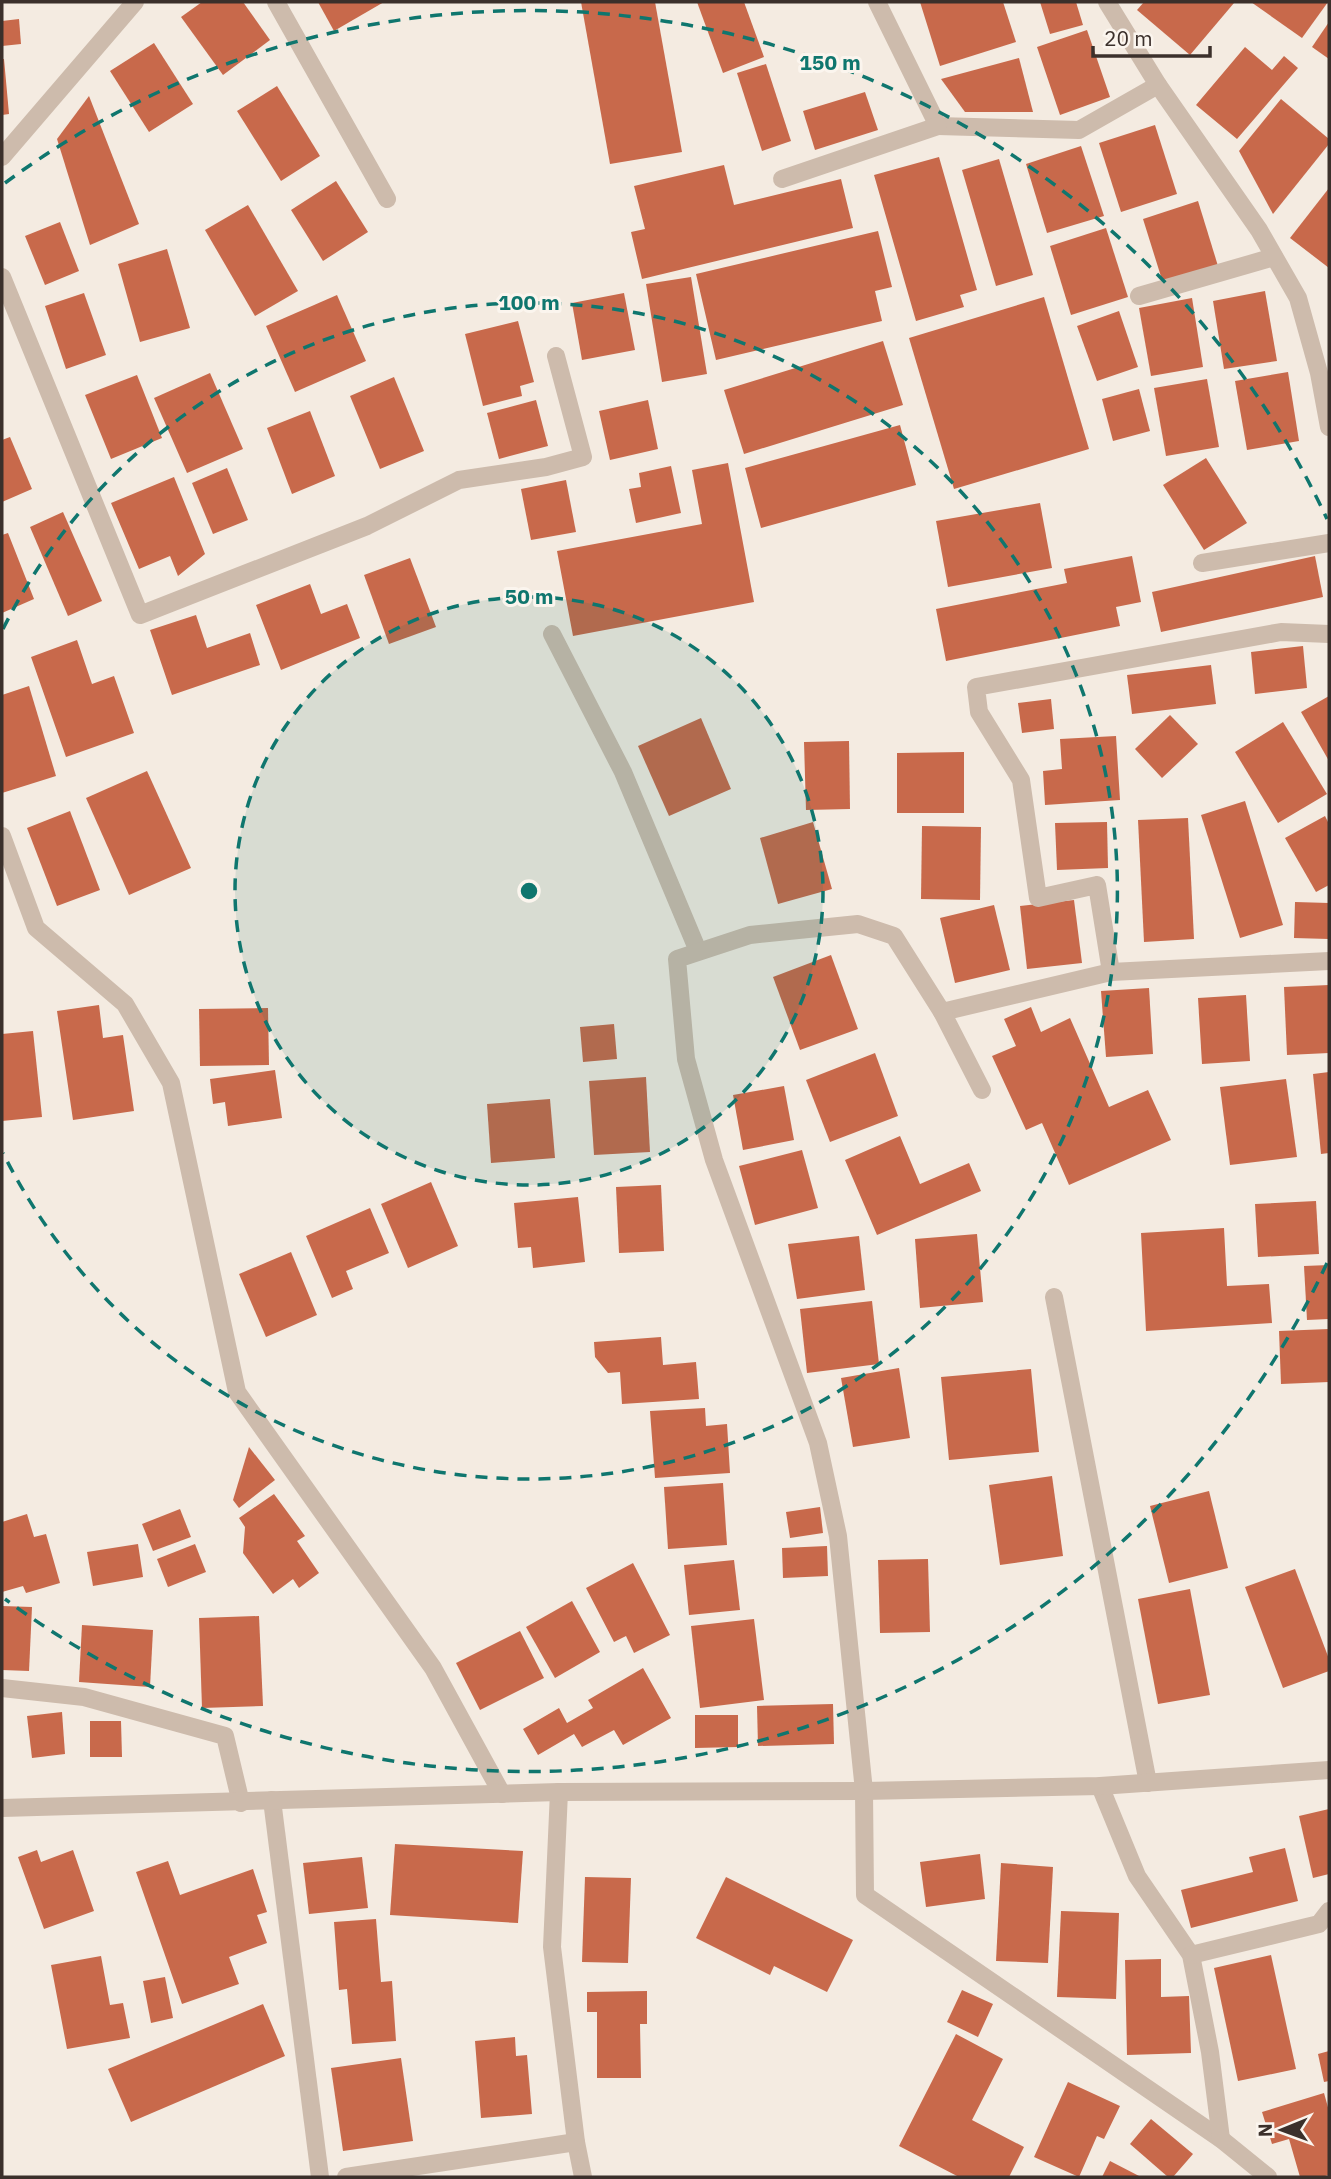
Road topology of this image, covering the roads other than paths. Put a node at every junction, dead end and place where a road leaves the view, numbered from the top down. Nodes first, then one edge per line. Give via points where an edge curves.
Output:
1 (275, 2) edge
2 (877, 2) edge
3 (132, 3) edge
4 (1113, 4) edge
5 (1158, 85) junction
6 (938, 126) junction
7 (2, 157) edge
8 (782, 179) dead end
9 (387, 199) dead end
10 (1275, 257) junction
11 (2, 277) edge
12 (1139, 296) dead end
13 (556, 356) dead end
14 (1329, 427) edge
15 (1329, 543) edge
16 (1202, 563) dead end
17 (1329, 634) edge
18 (552, 635) dead end
19 (2, 836) edge
20 (698, 951) junction
21 (1329, 961) edge
22 (1111, 972) junction
23 (942, 1012) junction
24 (982, 1090) dead end
25 (1054, 1297) dead end
26 (2, 1688) edge
27 (1329, 1770) edge
28 (1148, 1783) junction
29 (1100, 1786) junction
30 (864, 1791) junction
31 (559, 1793) junction
32 (502, 1794) junction
33 (272, 1800) junction
34 (241, 1803) junction
35 (2, 1808) edge
36 (1329, 1911) edge
37 (1191, 1955) junction
38 (1221, 2139) junction
39 (576, 2142) junction
40 (320, 2177) edge
41 (346, 2177) edge
42 (583, 2177) edge
43 (1268, 2177) edge

1 - 9 street
2 - 6 street
3 - 7 street
4 - 5 street
5 - 6 street via 1079,130
5 - 10 street
6 - 8 street
10 - 12 street
10 - 14 street via 1298,298
11 - 13 street via 139,615 367,526 459,480 583,457
15 - 16 street
17 - 22 street via 1281,632 976,687 979,712 1021,780 1038,898 1097,885
18 - 20 street via 623,772
19 - 32 street via 36,928 125,1004 171,1083 237,1392 433,1668
20 - 23 street via 750,935 858,923 894,936
20 - 30 street via 677,959 686,1059 714,1160 818,1443 838,1536
21 - 22 street
22 - 23 street
23 - 24 street
25 - 28 street
26 - 34 street via 84,1697 225,1736
27 - 28 street
28 - 29 street
29 - 30 street
29 - 37 street via 1137,1876
30 - 31 street
30 - 38 street via 866,1895
31 - 32 street
31 - 39 street via 552,1947
32 - 33 street
33 - 34 street
33 - 40 street
34 - 35 street
36 - 37 street via 1319,1924
37 - 38 street
38 - 43 street
39 - 41 street
39 - 42 street

